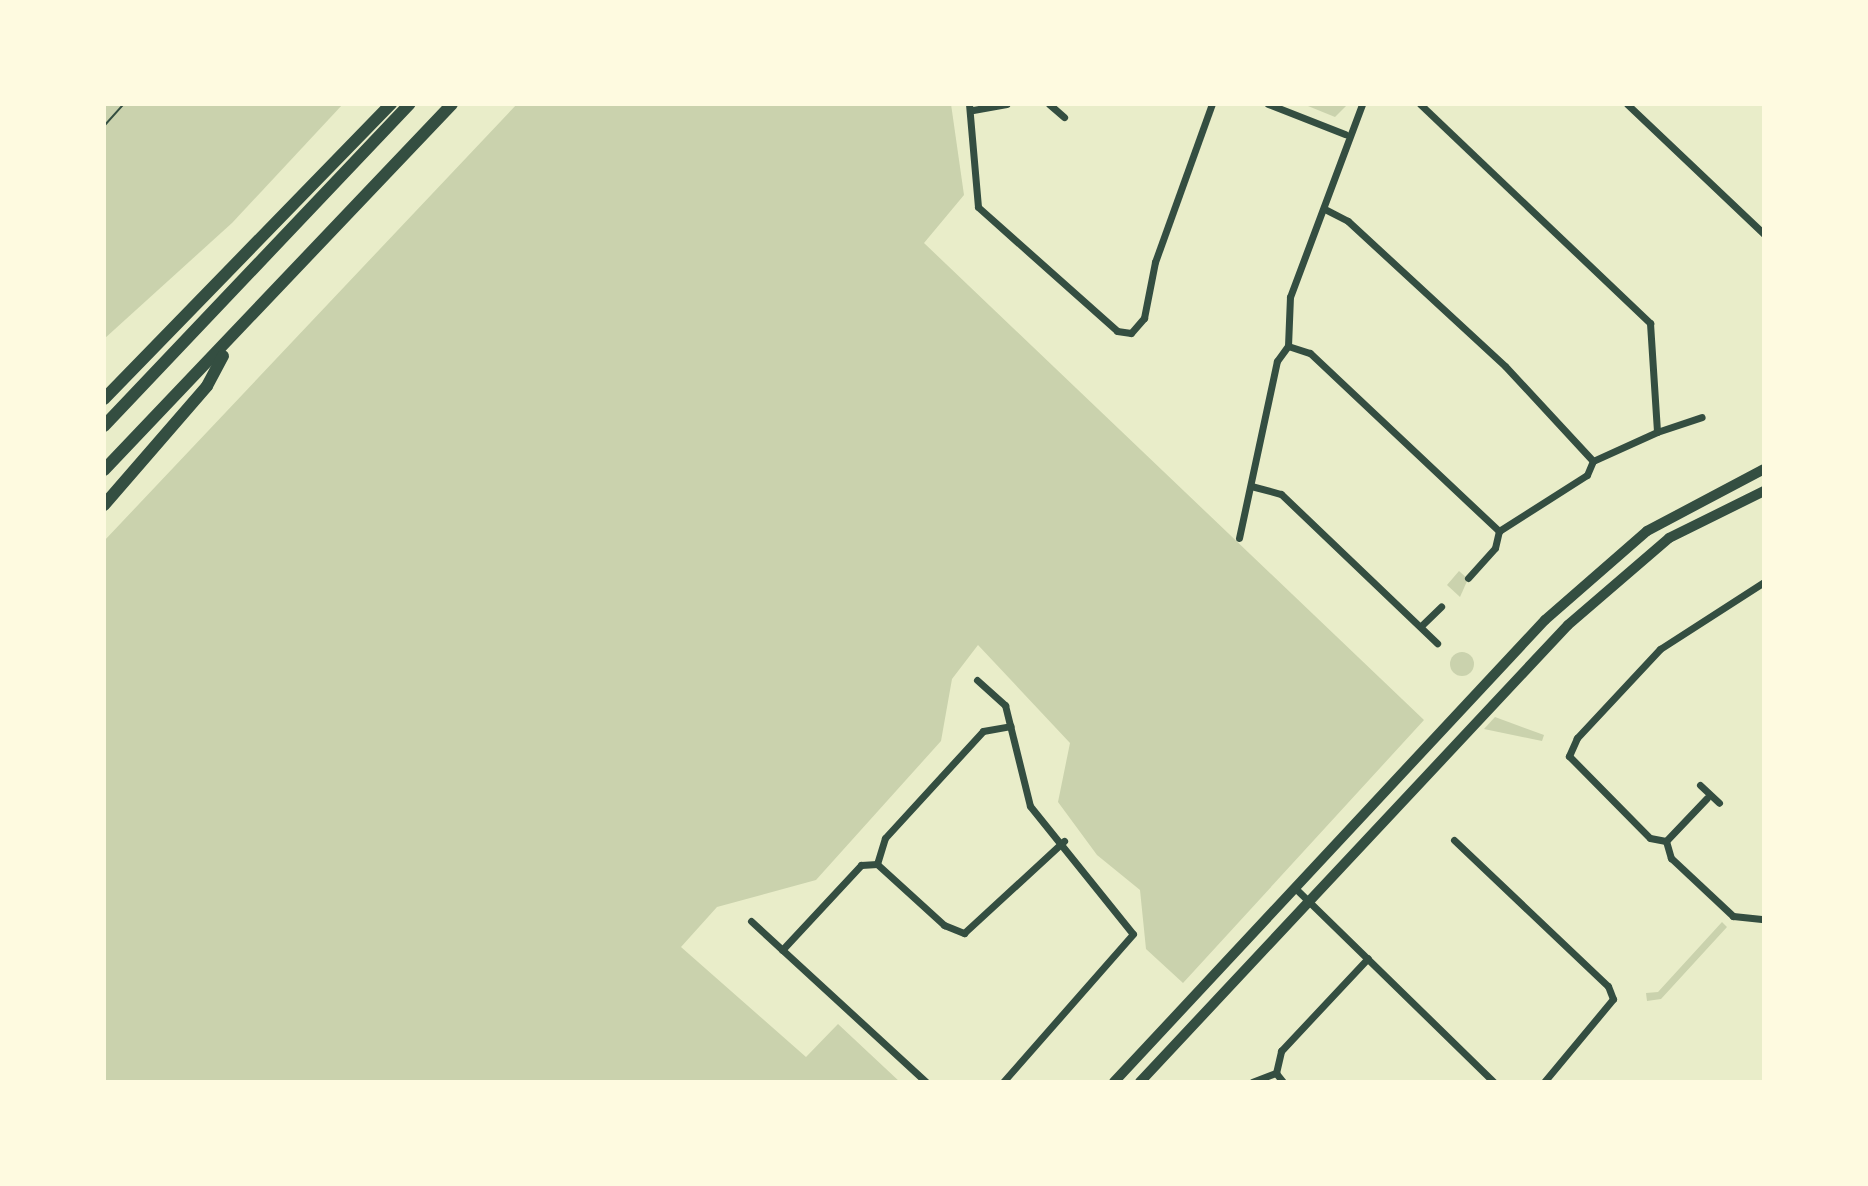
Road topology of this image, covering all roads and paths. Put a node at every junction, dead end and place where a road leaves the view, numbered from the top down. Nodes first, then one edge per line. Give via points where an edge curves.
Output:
1 (124, 104) edge
2 (391, 104) edge
3 (410, 104) edge
4 (452, 104) edge
5 (1006, 104) edge
6 (1049, 104) edge
7 (1212, 104) edge
8 (1268, 104) edge
9 (1362, 104) edge
10 (1420, 104) edge
11 (1627, 104) edge
12 (971, 107) edge
13 (1064, 117) dead end
14 (104, 126) edge
15 (1345, 134) junction
16 (1324, 209) junction
17 (1764, 234) edge
18 (232, 339) junction
19 (1288, 346) junction
20 (104, 399) edge
21 (1702, 417) dead end
22 (104, 426) edge
23 (1657, 432) junction
24 (1593, 461) junction
25 (1764, 469) edge
26 (104, 470) edge
27 (1251, 486) junction
28 (1764, 491) edge
29 (104, 505) edge
30 (1499, 531) junction
31 (1239, 538) dead end
32 (1468, 578) dead end
33 (1764, 582) edge
34 (1441, 607) dead end
35 (1421, 626) junction
36 (1437, 643) dead end
37 (977, 680) dead end
38 (1011, 726) junction
39 (1700, 785) dead end
40 (1707, 798) junction
41 (1719, 803) dead end
42 (1454, 840) dead end
43 (1064, 841) junction
44 (1666, 841) junction
45 (877, 864) junction
46 (1295, 888) junction
47 (1309, 901) junction
48 (1764, 919) edge
49 (751, 921) dead end
50 (782, 950) junction
51 (1368, 958) junction
52 (1276, 1073) junction
53 (926, 1082) edge
54 (1003, 1082) edge
55 (1114, 1082) edge
56 (1140, 1082) edge
57 (1252, 1082) edge
58 (1283, 1082) edge
59 (1494, 1082) edge
60 (1544, 1082) edge

1 - 14 path
2 - 20 highway
3 - 22 highway
4 - 18 highway
5 - 12 street
6 - 13 street
7 - 12 street via 1155,262 1144,318 1131,333 1117,331 978,207
8 - 15 street
9 - 15 street
10 - 23 street via 1643,313 1650,323
11 - 17 street
15 - 16 street
16 - 19 street via 1290,297
16 - 24 street via 1348,221 1505,366
18 - 26 highway
18 - 29 highway via 207,386
19 - 27 street via 1277,361
19 - 30 street via 1310,353
21 - 23 street
23 - 24 street
24 - 30 street via 1587,475
25 - 46 main road via 1673,514 1597,572
27 - 31 street
27 - 35 street via 1281,494
28 - 47 main road via 1669,538 1611,586
30 - 32 street via 1495,548
33 - 44 street via 1660,649 1572,745 1575,767 1650,838
34 - 35 street
35 - 36 street
37 - 38 street via 995,689
38 - 43 street via 1030,806
38 - 45 street via 983,731 885,838
39 - 40 street
40 - 41 street
40 - 44 street
42 - 60 street via 1613,999
43 - 45 street via 964,933 944,925
43 - 54 street via 1081,878 1133,934
44 - 48 street via 1671,858 1733,916
45 - 50 street via 861,865
46 - 47 street
46 - 55 main road
47 - 51 street
47 - 56 main road
49 - 50 street
50 - 53 street
51 - 52 street via 1281,1051
51 - 59 street
52 - 57 street
52 - 58 street

